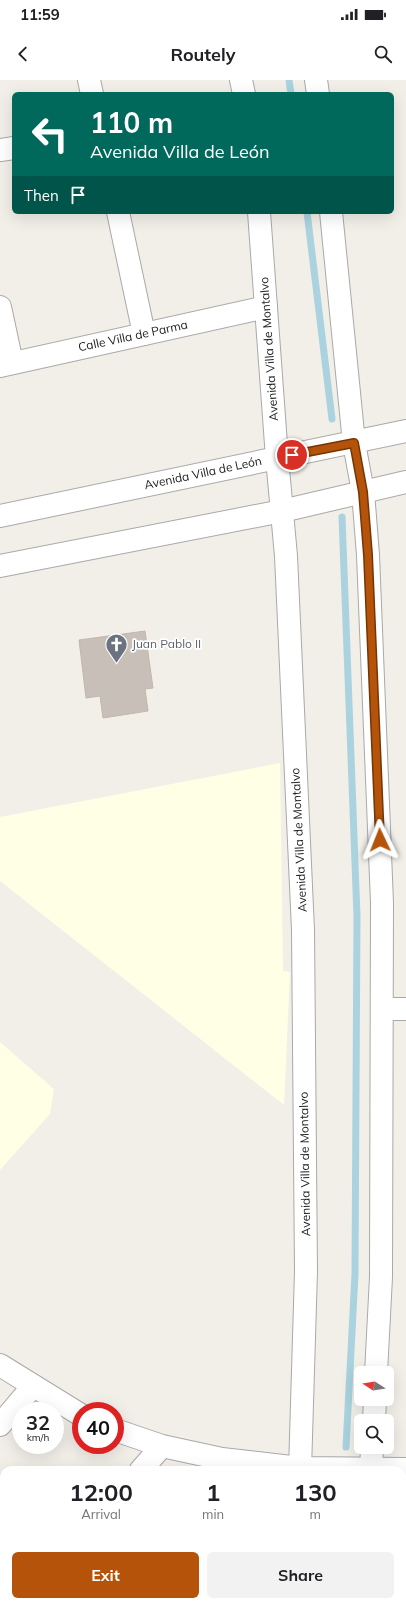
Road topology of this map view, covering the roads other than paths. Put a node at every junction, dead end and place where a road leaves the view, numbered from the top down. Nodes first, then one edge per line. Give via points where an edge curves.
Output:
1 (89, 80) edge
2 (241, 80) edge
3 (316, 80) edge
4 (92, 92) edge
5 (244, 92) edge
6 (318, 92) edge
7 (12, 148) edge
8 (0, 150) edge
9 (118, 214) edge
10 (259, 214) edge
11 (331, 214) edge
12 (0, 307) edge
13 (266, 307) junction
14 (144, 334) junction
15 (6, 364) edge
16 (406, 431) edge
17 (354, 443) junction
18 (277, 458) junction
19 (406, 482) edge
20 (363, 492) junction
21 (282, 511) junction
22 (0, 516) edge
23 (0, 566) edge
24 (382, 1009) junction
25 (406, 1009) edge
26 (0, 1365) edge
27 (376, 1366) edge
28 (33, 1386) junction
29 (72, 1410) edge
30 (0, 1425) edge
31 (124, 1433) edge
32 (162, 1446) junction
33 (372, 1462) edge
34 (144, 1466) edge
35 (277, 1466) edge
36 (300, 1466) edge
37 (331, 1466) edge
38 (391, 1466) edge

1 - 4 street
2 - 5 street
3 - 6 street
7 - 8 street
9 - 14 street
10 - 13 street, Avenida Villa de Montalvo
11 - 17 street
12 - 15 street
13 - 14 street, Calle Villa de Parma
13 - 18 street, Avenida Villa de Montalvo
14 - 15 street, Calle Villa de Parma
16 - 17 street, Avenida Villa de León
17 - 18 street, Avenida Villa de León
17 - 20 street
18 - 21 street, Avenida Villa de Montalvo
18 - 22 street, Avenida Villa de León
19 - 20 street
20 - 21 street
20 - 24 street via 368,555 382,903
21 - 23 street
21 - 36 street, Avenida Villa de Montalvo via 303,930 306,1271
24 - 25 street
24 - 27 street via 381,1277
26 - 28 street
28 - 29 street
28 - 30 street
31 - 32 street
32 - 34 street
32 - 35 street via 222,1459
33 - 37 street
33 - 38 street

